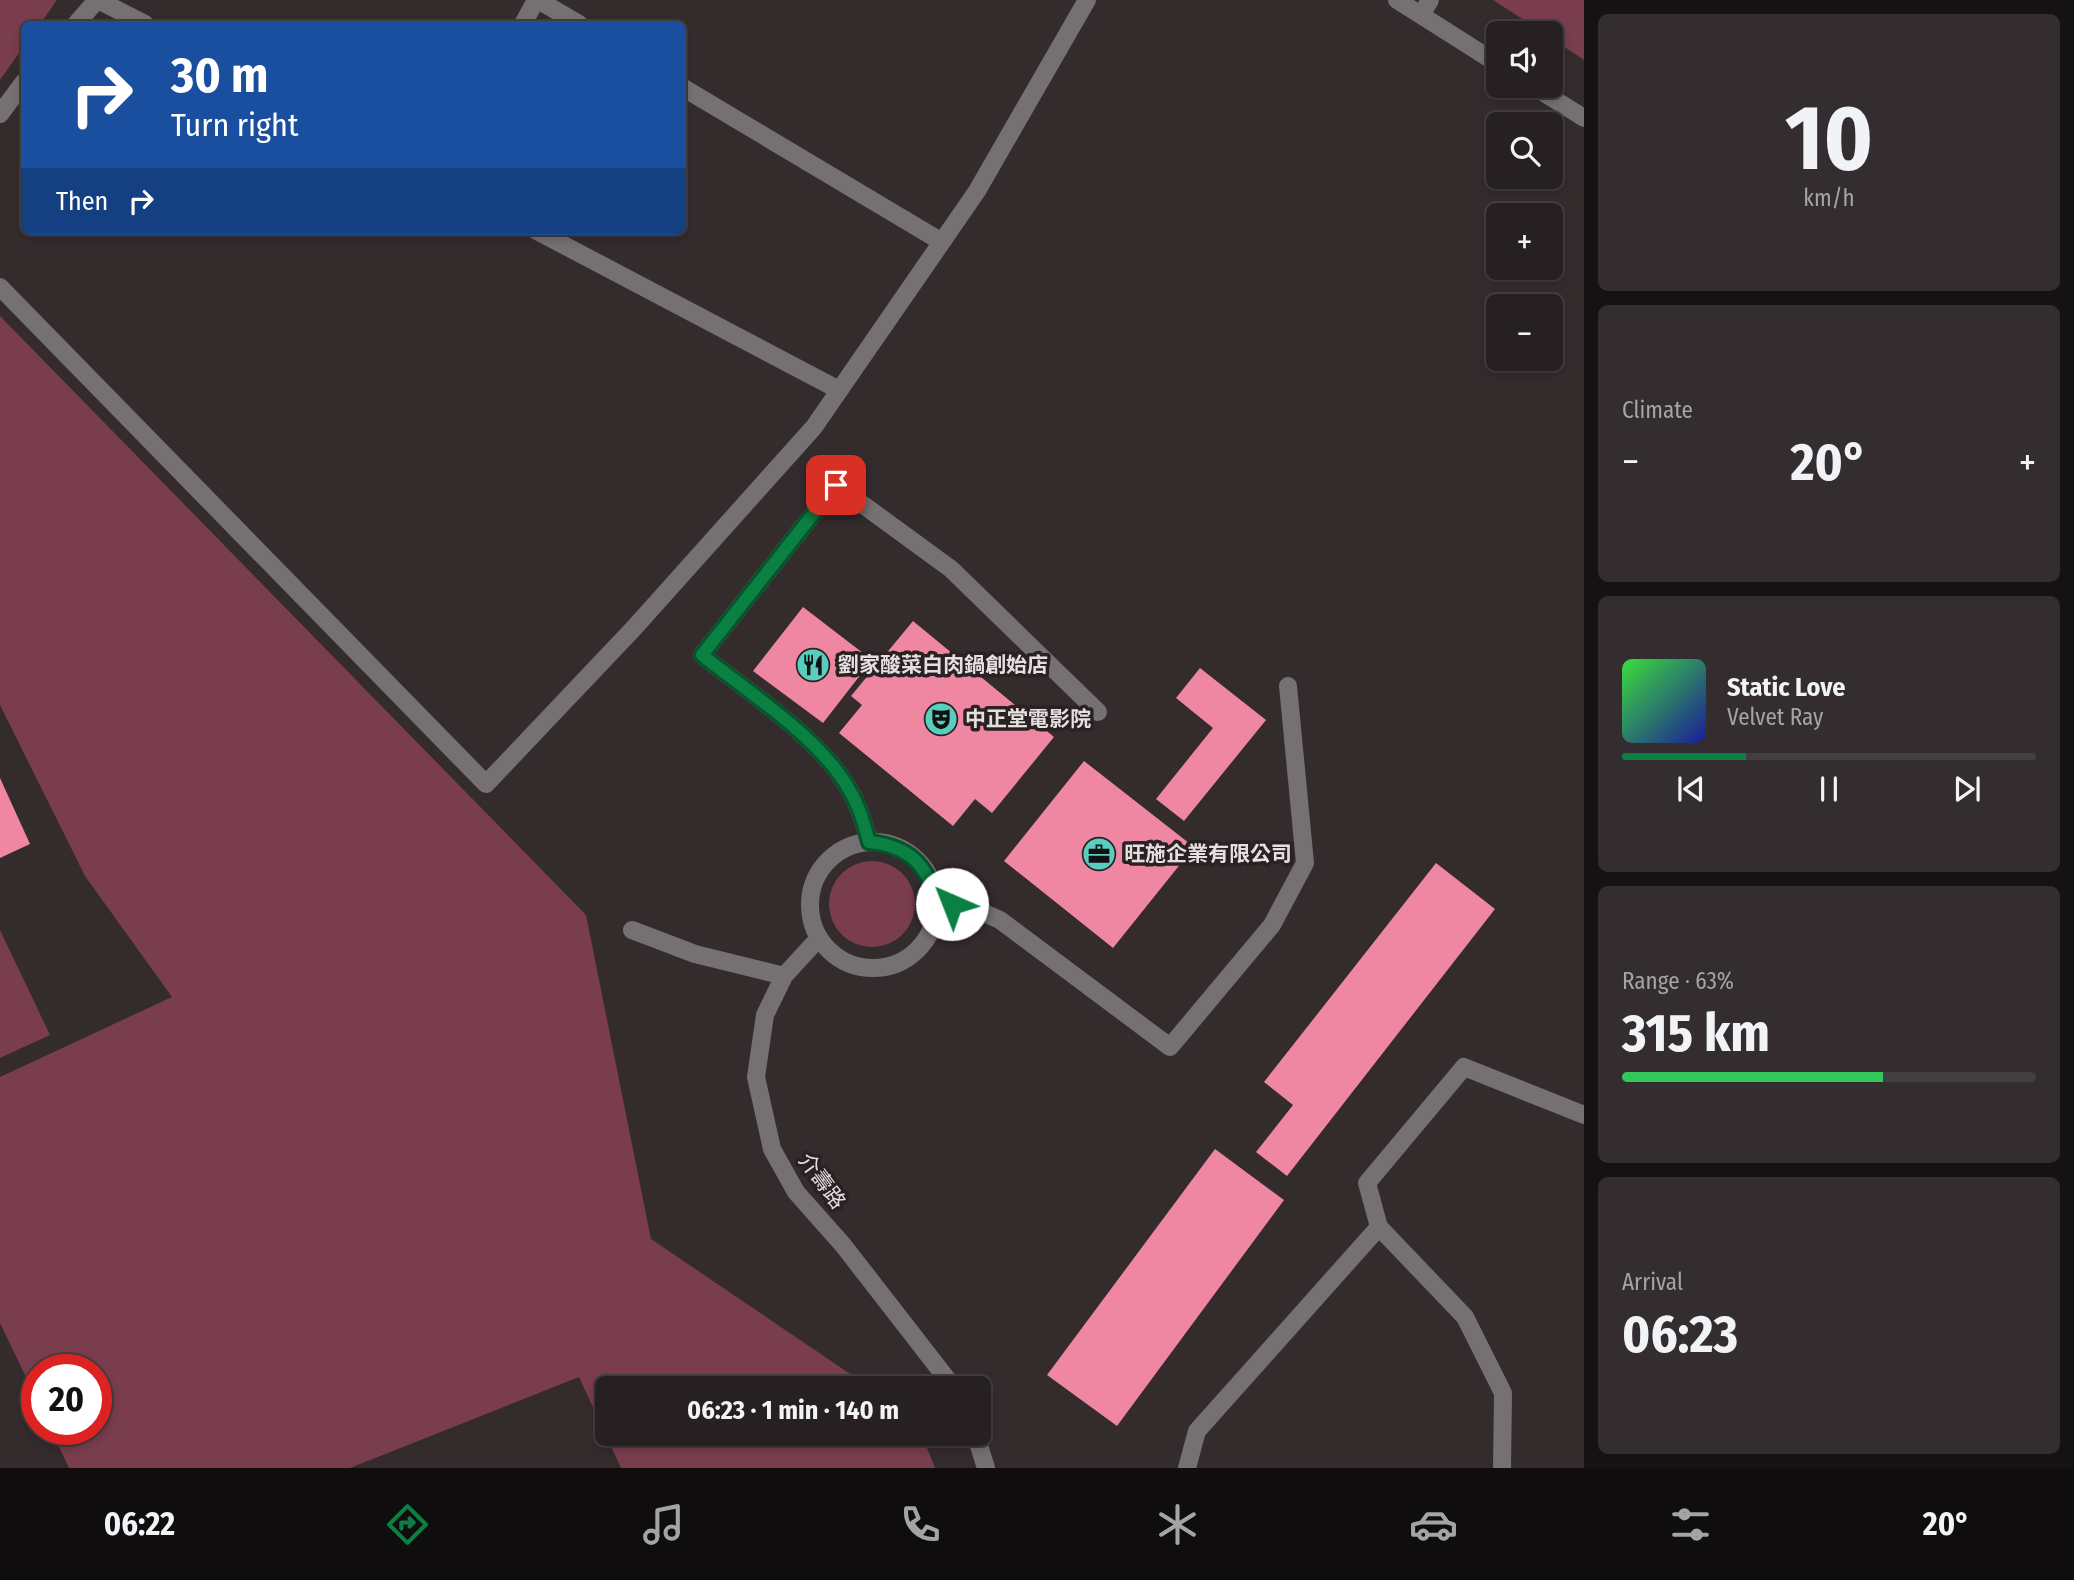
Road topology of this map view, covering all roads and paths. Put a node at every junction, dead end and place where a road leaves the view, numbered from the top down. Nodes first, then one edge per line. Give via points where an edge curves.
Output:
1 (98, 0) edge
2 (537, 0) edge
3 (1087, 0) edge
4 (1396, 0) edge
5 (1425, 8) edge
6 (79, 21) edge
7 (139, 21) edge
8 (525, 21) edge
9 (574, 21) edge
10 (1486, 55) edge
11 (21, 86) edge
12 (686, 89) edge
13 (1552, 98) edge
14 (0, 114) edge
15 (1584, 118) edge
16 (545, 235) edge
17 (942, 242) junction
18 (0, 286) edge
19 (839, 390) dead end
20 (1288, 686) dead end
21 (1098, 712) dead end
22 (869, 842) junction
23 (936, 902) junction
24 (632, 930) dead end
25 (818, 939) junction
26 (784, 976) junction
27 (1584, 1115) edge
28 (1379, 1227) junction
29 (945, 1376) edge
30 (979, 1446) edge
31 (986, 1468) edge
32 (1187, 1468) edge
33 (1502, 1468) edge

1 - 6 street
1 - 7 street
2 - 8 street
2 - 9 street
3 - 17 street via 977,191
4 - 5 street
5 - 10 street
11 - 14 street
12 - 17 street
13 - 15 street
16 - 19 street
17 - 18 street via 814,427 634,628 485,784
20 - 23 street via 1305,863 1272,925 1170,1047 1000,920 968,906
21 - 22 street via 951,569 836,485 702,655 809,741 833,766 850,790
22 - 23 street via 907,851 923,865
22 - 25 street via 847,847 829,859 816,876 810,897
23 - 25 street via 924,942 891,965 850,965
24 - 26 street via 695,954
25 - 26 street, 介壽路
26 - 29 street, 介壽路 via 765,1015 756,1077 772,1149 796,1192
27 - 28 street via 1464,1067 1367,1183
28 - 32 street via 1197,1431
28 - 33 street via 1465,1317 1503,1393
30 - 31 street

